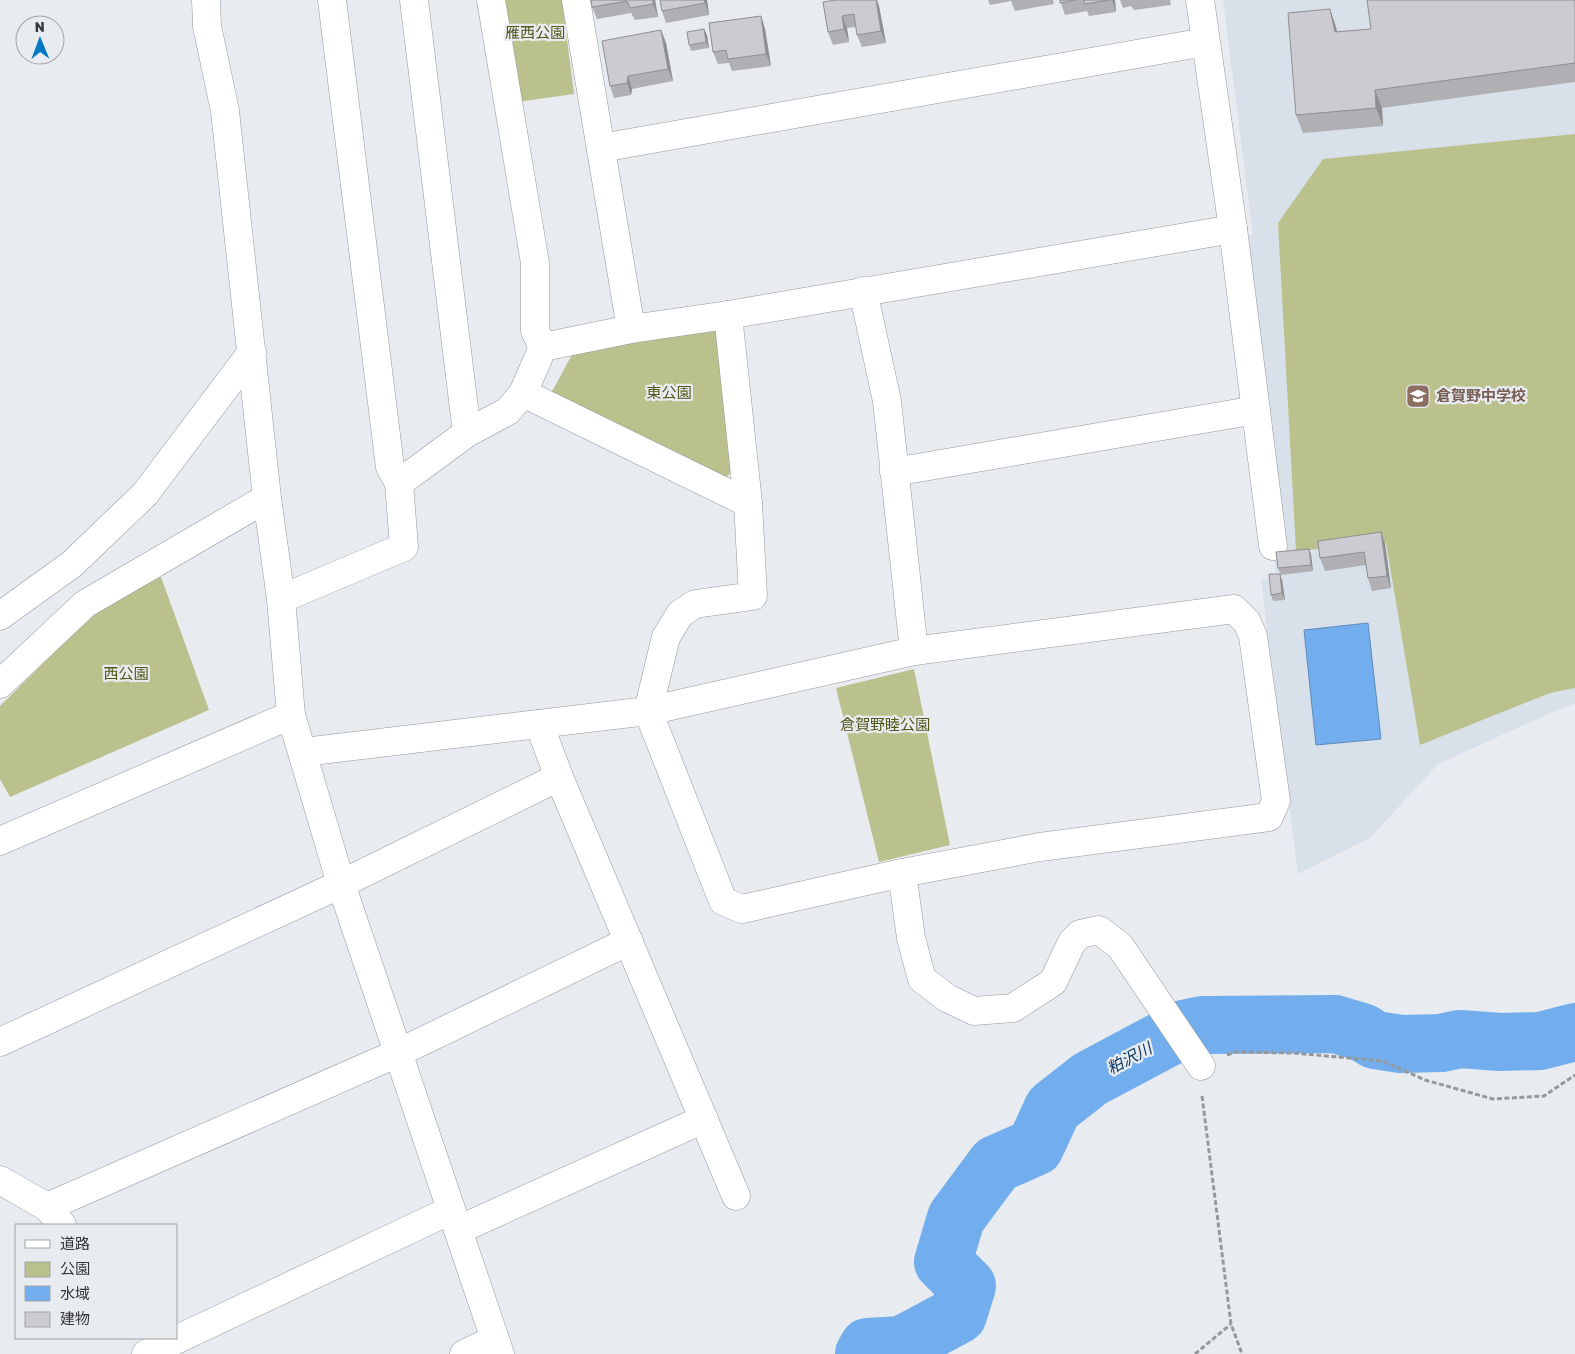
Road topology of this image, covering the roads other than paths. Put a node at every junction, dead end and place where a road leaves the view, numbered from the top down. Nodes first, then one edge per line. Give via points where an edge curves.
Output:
1 (206, 0) edge
2 (332, 0) edge
3 (414, 0) edge
4 (491, 0) edge
5 (576, 0) edge
6 (1200, 0) edge
7 (1205, 42) junction
8 (600, 148) junction
9 (1233, 229) junction
10 (863, 291) junction
11 (728, 315) junction
12 (631, 329) junction
13 (543, 347) junction
14 (252, 352) junction
15 (523, 393) junction
16 (1256, 410) junction
17 (467, 433) junction
18 (894, 472) junction
19 (399, 483) junction
20 (267, 498) junction
21 (748, 503) junction
22 (1273, 546) dead end
23 (281, 599) junction
24 (0, 616) edge
25 (914, 651) junction
26 (0, 684) edge
27 (648, 711) junction
28 (291, 715) junction
29 (539, 724) junction
30 (304, 752) junction
31 (559, 777) junction
32 (0, 841) edge
33 (902, 873) junction
34 (342, 884) junction
35 (629, 941) junction
36 (0, 1042) edge
37 (398, 1053) junction
38 (1201, 1066) road end
39 (704, 1119) junction
40 (0, 1180) edge
41 (736, 1196) dead end
42 (55, 1216) edge
43 (455, 1220) junction
44 (139, 1339) edge
45 (497, 1347) edge
46 (146, 1354) edge
47 (464, 1354) edge

1 - 14 street via 207,26 225,111
2 - 19 street via 390,467
3 - 17 street
4 - 13 street via 535,263 535,331
5 - 8 street
6 - 7 street
7 - 8 street
7 - 9 street
8 - 12 street
9 - 10 street
9 - 16 street
10 - 11 street
10 - 18 street via 887,401
11 - 12 street
11 - 21 street
12 - 13 street
13 - 15 street
14 - 20 street
14 - 24 street via 145,494 72,564
15 - 17 street via 508,411
15 - 21 street
16 - 18 street
16 - 22 street
17 - 19 street
18 - 25 street
19 - 23 street via 404,547
20 - 23 street
20 - 26 street via 85,604
21 - 27 street via 753,596 694,604 680,614 666,637
23 - 28 street
25 - 27 street
25 - 33 street via 1234,608 1247,622 1253,636 1276,801 1269,817 1040,847
27 - 29 street
27 - 33 street via 723,900 742,909
28 - 30 street
28 - 32 street
29 - 30 street
29 - 31 street
30 - 34 street
31 - 34 street
31 - 35 street
33 - 38 street via 911,938 922,979 947,998 974,1011 1013,1008 1053,982 1072,942 1080,934 1099,930 1120,946
34 - 36 street
34 - 37 street
35 - 37 street
35 - 39 street
37 - 42 street
37 - 43 street
39 - 41 street
39 - 43 street
40 - 42 street
43 - 45 street
43 - 46 street
44 - 46 street
45 - 47 street

